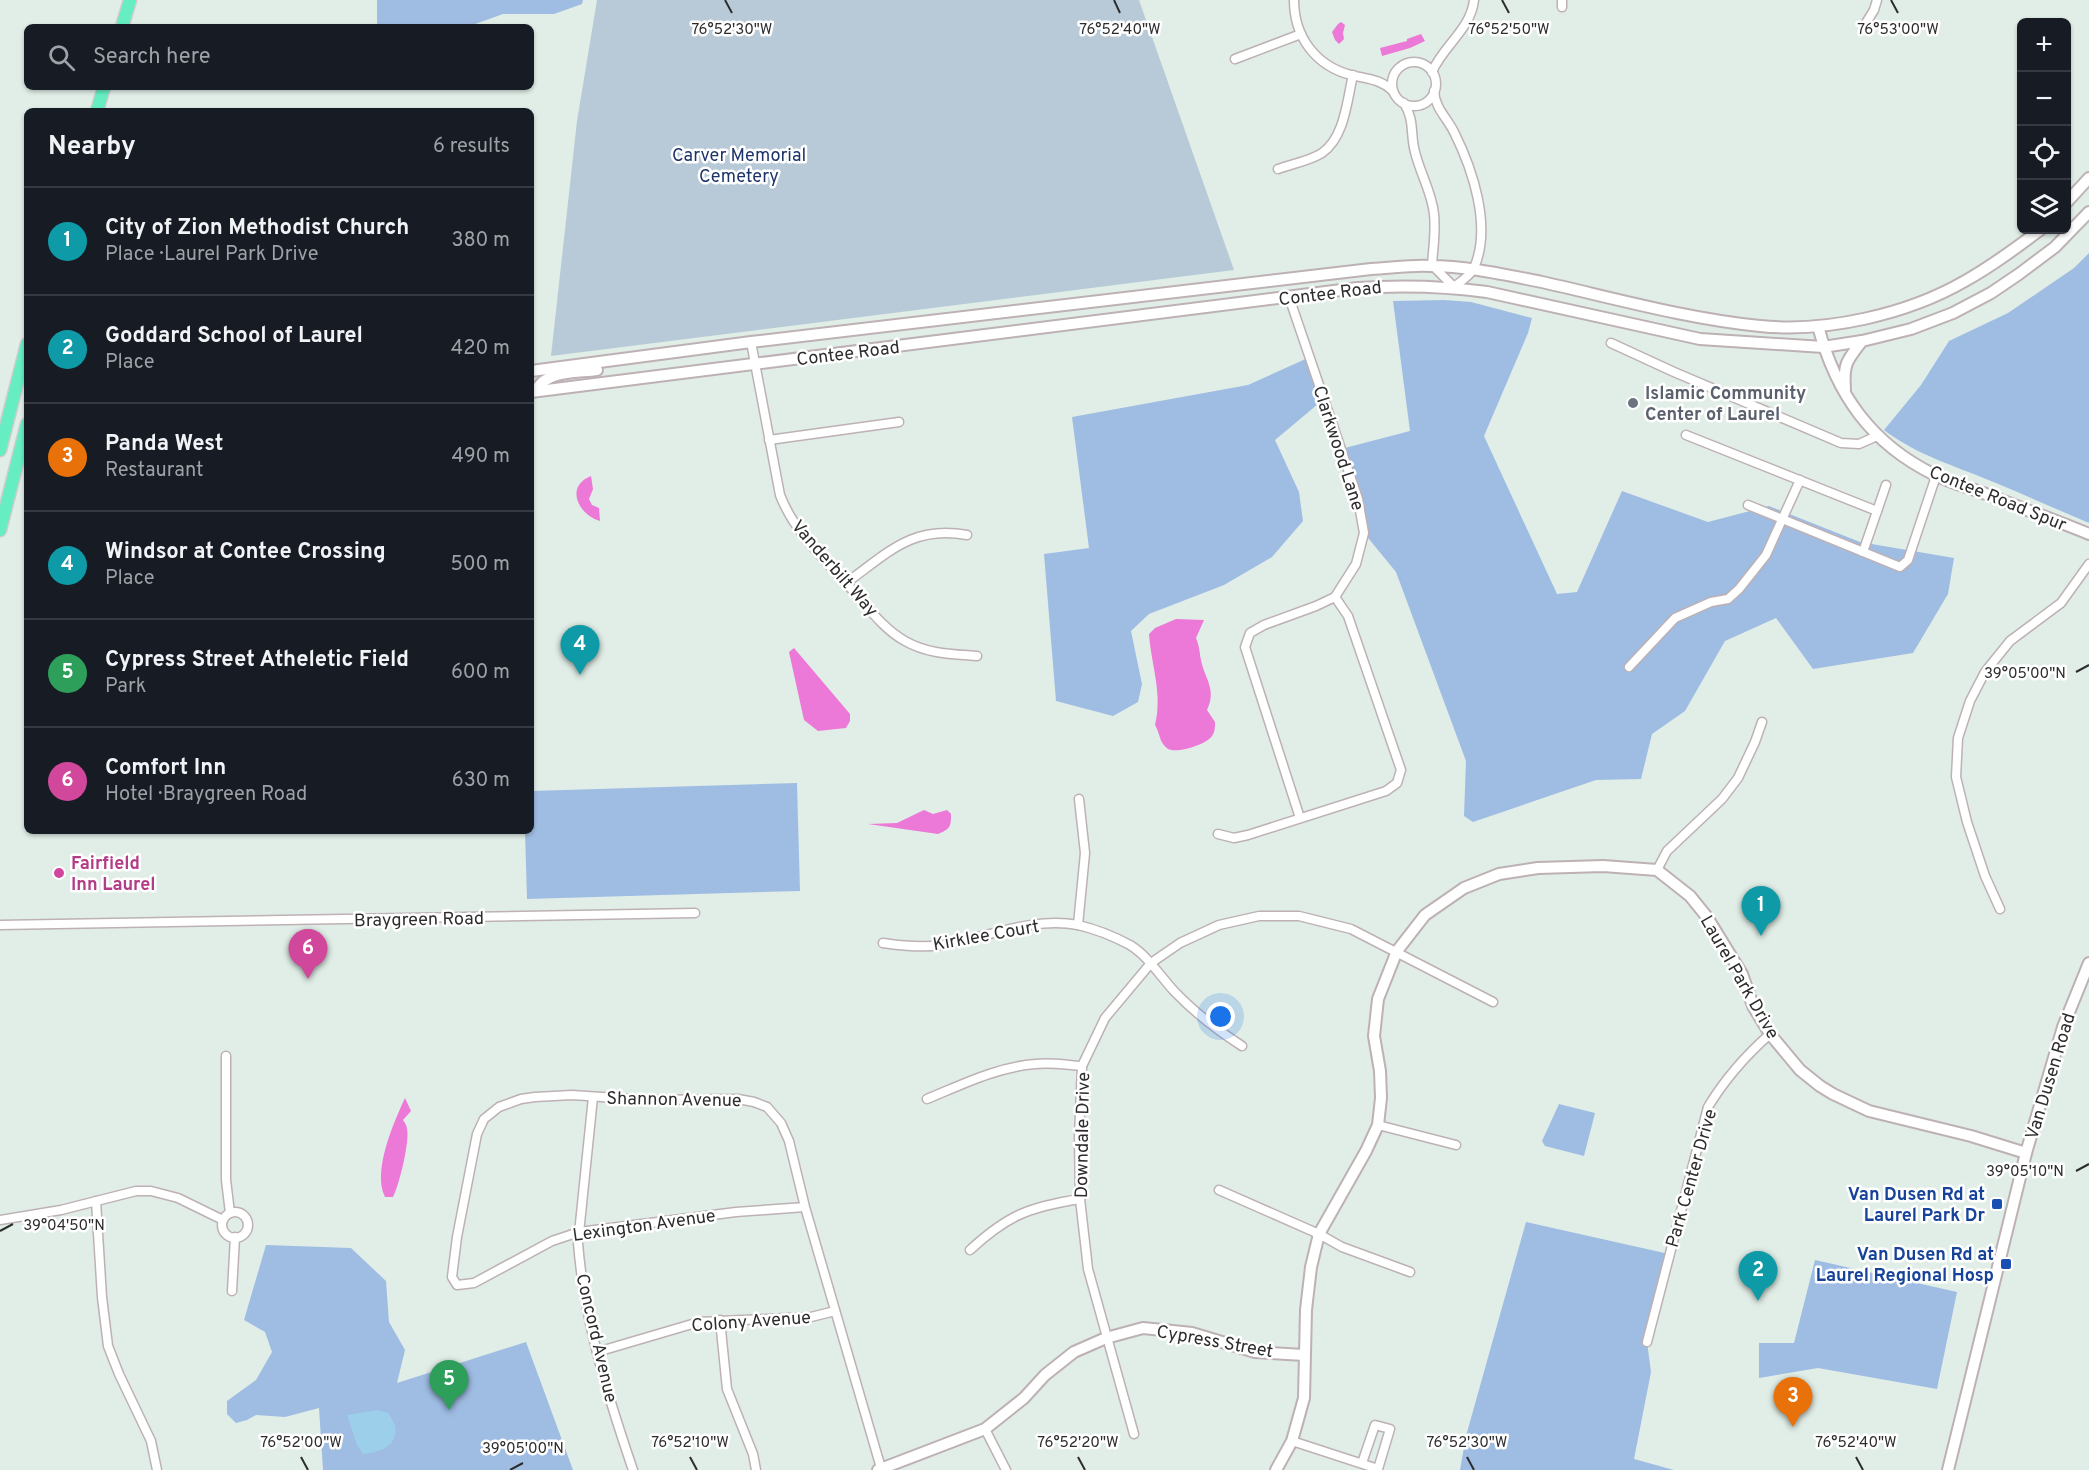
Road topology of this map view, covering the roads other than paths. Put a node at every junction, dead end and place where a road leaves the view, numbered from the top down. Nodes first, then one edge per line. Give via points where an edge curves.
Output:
1 (130, 0) edge
2 (1294, 0) edge
3 (1474, 0) edge
4 (1877, 0) edge
5 (1866, 23) dead end
6 (123, 24) edge
7 (1301, 34) junction
8 (1235, 59) dead end
9 (1437, 60) junction
10 (1425, 65) junction
11 (1396, 72) junction
12 (1432, 72) junction
13 (1353, 75) junction
14 (1369, 78) junction
15 (103, 90) edge
16 (1394, 91) junction
17 (1434, 92) junction
18 (1404, 103) junction
19 (98, 108) edge
20 (1278, 169) dead end
21 (2089, 178) edge
22 (2071, 198) edge
23 (2089, 212) edge
24 (2035, 234) edge
25 (1432, 266) junction
26 (1473, 270) junction
27 (1454, 287) junction
28 (1289, 297) junction
29 (1818, 326) junction
30 (1862, 341) junction
31 (751, 342) junction
32 (1611, 343) dead end
33 (1823, 347) junction
34 (24, 356) edge
35 (630, 358) junction
36 (754, 364) junction
37 (534, 372) edge
38 (534, 391) edge
39 (534, 392) edge
40 (1846, 395) junction
41 (899, 422) dead end
42 (1686, 435) dead end
43 (1877, 436) junction
44 (769, 440) junction
45 (24, 446) edge
46 (0, 450) edge
47 (1936, 476) junction
48 (1800, 480) junction
49 (1886, 485) dead end
50 (1748, 505) dead end
51 (1877, 511) junction
52 (1783, 519) junction
53 (0, 530) edge
54 (2089, 534) edge
55 (967, 535) dead end
56 (1863, 552) junction
57 (2089, 564) edge
58 (846, 583) junction
59 (1335, 597) junction
60 (977, 656) dead end
61 (1629, 667) dead end
62 (1762, 722) dead end
63 (1079, 798) dead end
64 (1300, 818) junction
65 (1218, 834) dead end
66 (1657, 870) junction
67 (2000, 909) dead end
68 (695, 913) dead end
69 (0, 925) edge
70 (1078, 925) junction
71 (883, 942) dead end
72 (1396, 951) junction
73 (1151, 963) junction
74 (2089, 963) edge
75 (1493, 1002) dead end
76 (1770, 1034) junction
77 (1242, 1046) dead end
78 (226, 1056) dead end
79 (1082, 1066) junction
80 (593, 1097) junction
81 (927, 1099) dead end
82 (1378, 1125) junction
83 (1456, 1145) dead end
84 (2026, 1153) junction
85 (1219, 1190) dead end
86 (1080, 1198) junction
87 (96, 1202) junction
88 (805, 1207) junction
89 (230, 1213) junction
90 (0, 1220) edge
91 (223, 1220) junction
92 (579, 1232) junction
93 (1319, 1234) junction
94 (236, 1238) junction
95 (970, 1250) dead end
96 (1410, 1272) dead end
97 (457, 1285) joint
98 (232, 1290) dead end
99 (835, 1311) junction
100 (720, 1320) junction
101 (1106, 1338) junction
102 (1647, 1342) dead end
103 (597, 1352) junction
104 (1304, 1354) junction
105 (985, 1429) junction
106 (1134, 1434) dead end
107 (1292, 1441) junction
108 (1362, 1463) junction
109 (879, 1469) edge
110 (157, 1470) edge
111 (633, 1470) edge
112 (756, 1470) edge
113 (1006, 1470) edge
114 (1276, 1470) edge
115 (1948, 1470) edge

1 - 6 main road
2 - 7 street
3 - 9 street via 1467,22
4 - 5 street
7 - 8 street
7 - 13 street via 1323,63
9 - 10 street
9 - 12 street
10 - 11 street via 1413,62
10 - 12 street
11 - 14 street
11 - 16 street
12 - 17 street
13 - 14 street
13 - 20 street via 1334,142 1321,153
14 - 16 street
15 - 19 main road
16 - 18 street
17 - 18 street via 1425,103
17 - 26 street via 1435,102 1455,133 1477,193 1481,234
18 - 25 street via 1411,116 1415,154 1434,213
21 - 22 street
23 - 30 street, Contee Road via 2055,247 1991,293 1911,329
24 - 29 street, Contee Road via 1964,282 1933,296 1895,310
25 - 26 street, Contee Road
25 - 27 street
25 - 31 street, Contee Road via 1371,269
26 - 27 street
26 - 29 street, Contee Road via 1698,317 1761,326
27 - 28 street, Contee Road via 1397,285
27 - 33 street, Contee Road via 1700,339
28 - 36 street, Contee Road
28 - 59 street, Clarkwood Lane via 1358,499 1364,533 1356,564
29 - 33 street, Contee Road Spur
30 - 33 street, Contee Road
30 - 40 street via 1848,358 1843,373
31 - 35 street, Contee Road
31 - 36 street, Vanderbilt Way
32 - 43 street via 1841,443 1858,444
33 - 40 street, Contee Road Spur
34 - 46 main road
35 - 37 street, Contee Road
35 - 38 street via 612,367 547,377
36 - 39 street, Contee Road
36 - 44 street, Vanderbilt Way
40 - 43 street, Contee Road Spur
41 - 44 street
42 - 48 street
43 - 47 street, Contee Road Spur
44 - 58 street, Vanderbilt Way via 787,512
45 - 46 street
45 - 53 main road
47 - 54 street, Contee Road Spur
47 - 56 street via 1908,560 1900,567
48 - 51 street
48 - 52 street
49 - 51 street
50 - 52 street
51 - 56 street
52 - 56 street
52 - 61 street via 1766,555 1739,589 1728,599 1675,618
55 - 58 street via 932,532 916,538 883,555
57 - 67 street via 2061,603 2010,642 1985,672 1958,738 1956,777 1964,812
58 - 60 street, Vanderbilt Way via 886,628 903,640 940,654
59 - 64 street via 1250,633 1245,647
59 - 64 street via 1348,616 1401,770 1397,783 1386,791
62 - 66 street via 1737,777 1722,799 1667,851
63 - 70 street via 1085,853
64 - 65 street via 1241,837
66 - 72 street via 1603,866 1499,874 1464,888 1425,915
66 - 76 street, Laurel Park Drive via 1690,896 1707,917 1737,965 1753,1006
68 - 69 street, Braygreen Road
70 - 71 street, Kirklee Court via 1016,928 942,945 908,947
70 - 73 street, Kirklee Court via 1132,946
72 - 73 street, Downdale Drive via 1351,929 1299,916 1259,916 1219,925 1180,943
72 - 75 street, Downdale Drive
72 - 82 street via 1378,999 1374,1036 1380,1071
73 - 77 street, Kirklee Court via 1205,1021
73 - 79 street, Downdale Drive via 1105,1018
74 - 84 street, Van Dusen Road via 2063,1027
76 - 84 street, Laurel Park Drive via 1800,1070 1853,1104
76 - 102 street, Park Center Drive via 1727,1078 1708,1107
78 - 89 street via 226,1180
79 - 81 street via 1036,1064 1007,1069
79 - 86 street, Downdale Drive
80 - 88 street, Shannon Avenue via 738,1099 763,1104 787,1133
80 - 92 street, Concord Avenue
80 - 97 street, Shannon Avenue via 554,1095 521,1099 499,1107 484,1119 477,1134 457,1237 452,1277
82 - 83 street
82 - 93 street
84 - 115 street, Van Dusen Road
85 - 93 street
86 - 95 street via 1020,1213 990,1231
86 - 101 street, Downdale Drive via 1088,1269
87 - 90 street
87 - 91 street via 127,1192 151,1191 178,1198
87 - 110 street via 108,1346 151,1441
88 - 92 street, Lexington Avenue
88 - 99 street, Shannon Avenue
89 - 91 street
89 - 94 street via 240,1212 247,1219 247,1229
91 - 94 street via 223,1230
92 - 97 street, Lexington Avenue via 552,1241 474,1283
92 - 103 street, Concord Avenue via 582,1283
93 - 96 street via 1342,1247
93 - 104 street via 1311,1267
94 - 98 street
99 - 100 street, Colony Avenue via 811,1317
99 - 109 street, Shannon Avenue
100 - 103 street, Colony Avenue via 690,1324
100 - 112 street via 727,1389
101 - 104 street, Cypress Street via 1143,1329 1192,1333 1255,1352
101 - 105 street, Cypress Street via 1074,1352
101 - 106 street, Downdale Drive
103 - 111 street, Concord Avenue
104 - 107 street via 1304,1398
105 - 109 street, Cypress Street
105 - 113 street
107 - 108 street
107 - 114 street
108 - 108 street via 1378,1468 1390,1429 1375,1425

